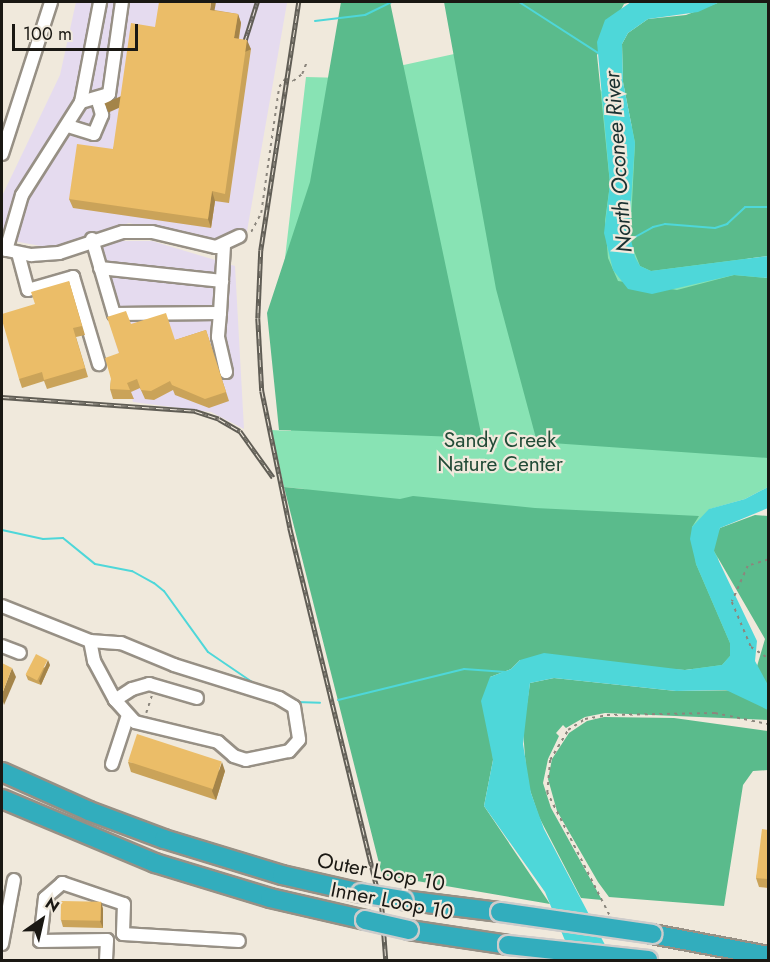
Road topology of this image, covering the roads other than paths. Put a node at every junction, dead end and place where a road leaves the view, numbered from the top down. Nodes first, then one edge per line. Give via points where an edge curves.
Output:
1 (51, 2) edge
2 (100, 2) edge
3 (122, 2) edge
4 (108, 94) junction
5 (81, 102) junction
6 (68, 126) junction
7 (2, 154) edge
8 (240, 236) road end
9 (92, 239) junction
10 (224, 246) junction
11 (8, 251) edge
12 (100, 268) junction
13 (222, 281) junction
14 (220, 312) junction
15 (99, 364) dead end
16 (226, 372) dead end
17 (2, 606) edge
18 (90, 641) junction
19 (2, 646) edge
20 (20, 653) dead end
21 (197, 698) dead end
22 (115, 700) junction
23 (127, 717) junction
24 (112, 764) dead end
25 (2, 772) edge
26 (2, 799) edge
27 (14, 880) dead end
28 (123, 933) junction
29 (652, 934) junction
30 (107, 940) junction
31 (239, 941) dead end
32 (2, 944) edge
33 (768, 945) edge
34 (768, 956) edge
35 (106, 960) edge
36 (648, 960) edge

1 - 7 street
2 - 5 street
3 - 4 street
4 - 5 street
4 - 6 street via 99,104 102,115 94,134
5 - 6 street
6 - 11 street via 22,195
8 - 10 street
9 - 10 street via 140,231
9 - 11 street via 59,253
9 - 12 street
10 - 13 street
11 - 15 street via 28,290 73,277
12 - 13 street
12 - 14 street via 114,314
13 - 14 street
14 - 16 street via 218,338
17 - 18 street
18 - 22 street via 94,661
18 - 23 street via 121,643 174,665 279,698 294,707 299,740 289,751 246,760 234,756 218,742 142,725
19 - 20 street
21 - 22 street via 156,685 132,689
22 - 23 street
23 - 24 street
25 - 29 highway, Outer Loop 10, bridge via 164,840 273,873 403,900
26 - 36 highway, Inner Loop 10, bridge via 176,870 365,920 508,945
27 - 32 street
28 - 30 street
28 - 30 street via 124,904 62,883 45,898 40,941
28 - 31 street
29 - 33 highway
29 - 34 highway, Outer Loop 10
30 - 35 street

